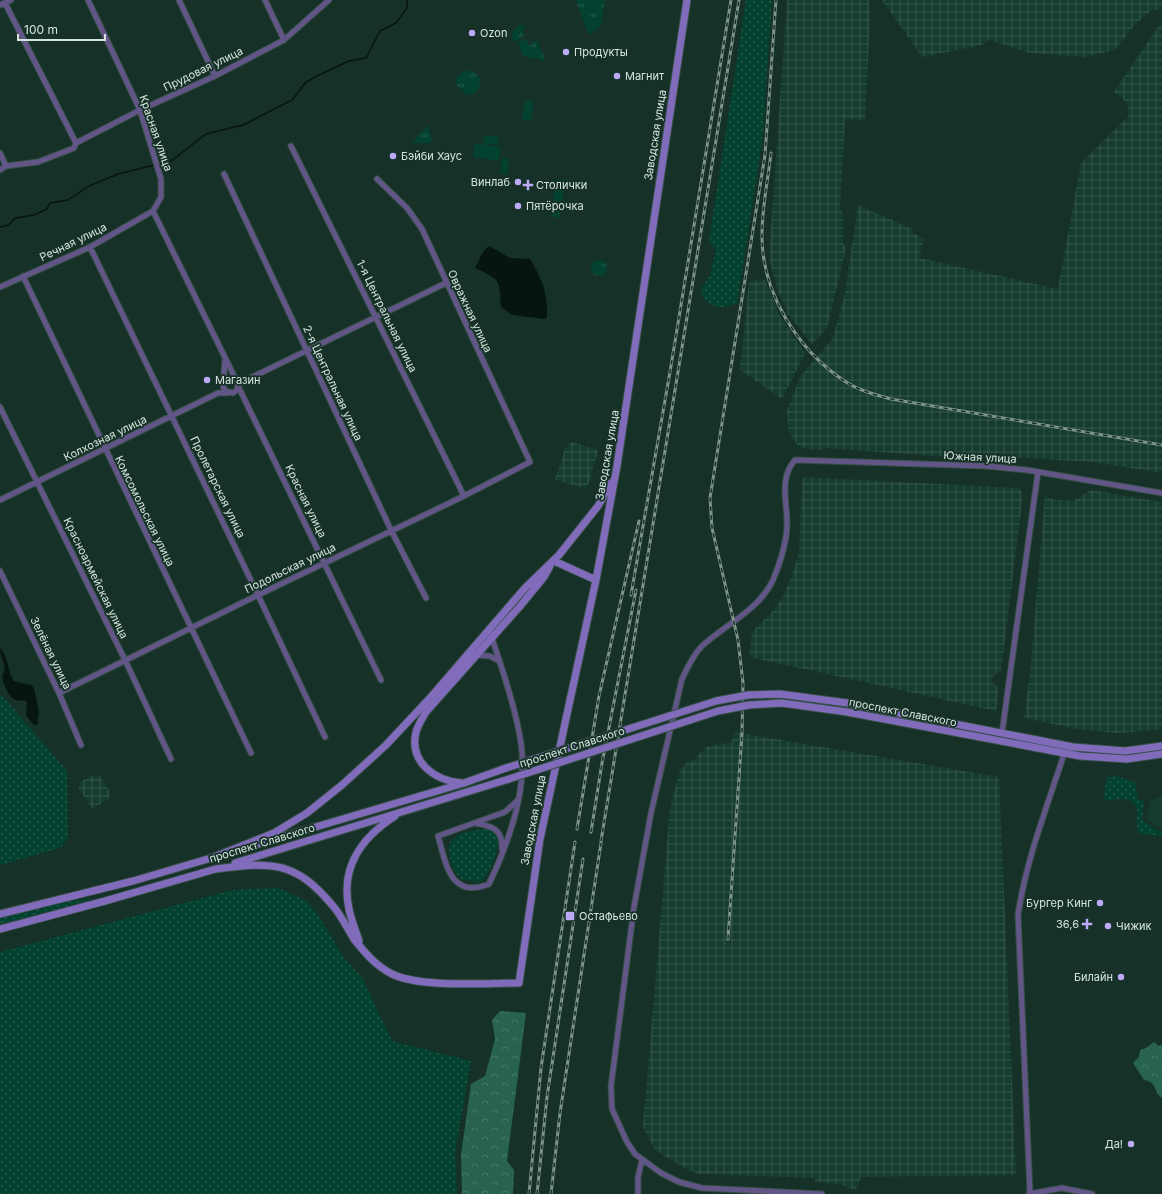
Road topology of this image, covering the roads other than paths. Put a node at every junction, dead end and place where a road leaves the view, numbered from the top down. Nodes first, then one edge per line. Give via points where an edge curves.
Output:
1 (11, 0) edge
2 (88, 0) edge
3 (179, 0) edge
4 (265, 0) edge
5 (329, 0) edge
6 (687, 0) edge
7 (3, 4) edge
8 (284, 40) junction
9 (215, 76) junction
10 (140, 110) junction
11 (76, 142) junction
12 (291, 146) dead end
13 (0, 153) edge
14 (6, 166) junction
15 (0, 170) edge
16 (224, 174) dead end
17 (377, 179) dead end
18 (153, 211) junction
19 (90, 247) junction
20 (23, 276) junction
21 (446, 283) junction
22 (0, 287) edge
23 (377, 318) junction
24 (307, 351) junction
25 (225, 359) junction
26 (224, 384) junction
27 (238, 384) junction
28 (235, 392) junction
29 (227, 393) junction
30 (218, 394) junction
31 (244, 397) junction
32 (0, 407) edge
33 (173, 417) junction
34 (105, 449) junction
35 (530, 462) joint
36 (617, 466) junction
37 (1038, 472) junction
38 (38, 482) junction
39 (1162, 493) edge
40 (464, 496) junction
41 (0, 500) edge
42 (391, 530) junction
43 (554, 561) junction
44 (325, 562) junction
45 (0, 571) edge
46 (596, 580) junction
47 (258, 595) junction
48 (426, 598) dead end
49 (191, 628) junction
50 (489, 629) junction
51 (492, 637) junction
52 (475, 655) junction
53 (499, 661) junction
54 (126, 662) junction
55 (381, 680) dead end
56 (59, 693) junction
57 (1002, 733) junction
58 (325, 737) dead end
59 (81, 745) dead end
60 (1162, 746) edge
61 (251, 753) dead end
62 (1064, 754) junction
63 (1162, 754) edge
64 (171, 759) dead end
65 (464, 783) junction
66 (518, 800) junction
67 (403, 811) junction
68 (474, 823) junction
69 (502, 852) junction
70 (214, 858) junction
71 (216, 869) junction
72 (0, 914) edge
73 (0, 929) edge
74 (361, 947) junction
75 (642, 1160) junction
76 (638, 1194) edge
77 (822, 1194) edge
78 (1029, 1194) edge
79 (1092, 1194) edge

1 - 7 street
2 - 10 street, Красная улица
3 - 9 street
4 - 8 street
5 - 8 street, Прудовая улица
6 - 36 street, Заводская улица
7 - 11 street
8 - 9 street, Прудовая улица
9 - 10 street, Прудовая улица
10 - 11 street, Прудовая улица
10 - 18 street, Красная улица via 161,180 161,197
11 - 14 street, Прудовая улица via 74,148 38,162
12 - 23 street, 1-я Центральная улица
13 - 14 street
14 - 15 street
16 - 24 street, 2-я Центральная улица
17 - 21 street, Овражная улица via 416,219
18 - 19 street, Речная улица
18 - 25 street, Красная улица
19 - 20 street, Речная улица
19 - 33 street, Пролетарская улица
20 - 22 street, Речная улица
20 - 34 street, Комсомольская улица
21 - 23 street
21 - 35 street, Овражная улица
23 - 24 street
23 - 40 street, 1-я Центральная улица
24 - 27 street
24 - 42 street, 2-я Центральная улица
25 - 26 street, Красная улица
25 - 27 street, Красная улица
26 - 27 street via 232,378
26 - 29 street
26 - 30 street
27 - 28 street
27 - 31 street, Красная улица
28 - 29 street, Колхозная улица
28 - 31 street
29 - 30 street, Колхозная улица
30 - 33 street, Колхозная улица
31 - 44 street, Красная улица
32 - 38 street, Красноармейская улица
33 - 34 street, Колхозная улица
33 - 47 street, Пролетарская улица
34 - 38 street, Колхозная улица
34 - 49 street, Комсомольская улица
35 - 40 street, Подольская улица
36 - 43 street via 603,498
36 - 46 street, Заводская улица
37 - 39 street, Южная улица
37 - 57 street
37 - 75 street, Южная улица via 986,466 795,460 790,466 786,477 785,544 772,582 742,616 702,646 691,660 682,679 651,813 633,915 611,1086 612,1109 627,1142
38 - 41 street, Колхозная улица
38 - 54 street, Красноармейская улица
40 - 42 street, Подольская улица
42 - 44 street, Подольская улица
42 - 48 street, 2-я Центральная улица
43 - 46 street
43 - 50 street via 525,588
43 - 51 street via 544,577
44 - 47 street, Подольская улица
44 - 55 street, Красная улица
45 - 56 street, Зелёная улица
46 - 74 street, Заводская улица via 547,800 519,983 427,982 406,979 384,969
47 - 49 street, Подольская улица
47 - 58 street, Пролетарская улица
49 - 54 street, Подольская улица
49 - 61 street, Комсомольская улица
50 - 51 street
50 - 70 street via 386,745 342,785 308,813 274,833
51 - 52 street
51 - 53 street
52 - 53 street via 490,656
52 - 65 street via 426,712 418,726 416,737 419,758 425,768 439,778
53 - 66 street via 521,743 522,778
54 - 56 street, Подольская улица
54 - 64 street, Красноармейская улица
56 - 59 street, Зелёная улица
57 - 60 street, проспект Славского via 1073,747 1103,750 1125,751
57 - 65 street, проспект Славского, bridge via 847,703 780,694 748,695 716,701
62 - 63 street, проспект Славского via 1104,758
62 - 67 street, проспект Славского, bridge via 847,712 782,703 749,705 718,710
62 - 78 street via 1021,893 1018,915
65 - 70 street, проспект Славского
66 - 68 street via 505,812
66 - 69 street
67 - 71 street, проспект Славского
67 - 74 street via 379,826 366,838 348,874 349,909
68 - 69 street via 494,826 501,838
68 - 69 street via 438,836 449,874 454,880 472,888 489,884
70 - 72 street, проспект Славского
71 - 73 street, проспект Славского
71 - 74 street via 258,864 276,865 294,871 308,880 334,907
75 - 76 street
75 - 77 street via 679,1182 702,1188
78 - 79 street via 1062,1188

